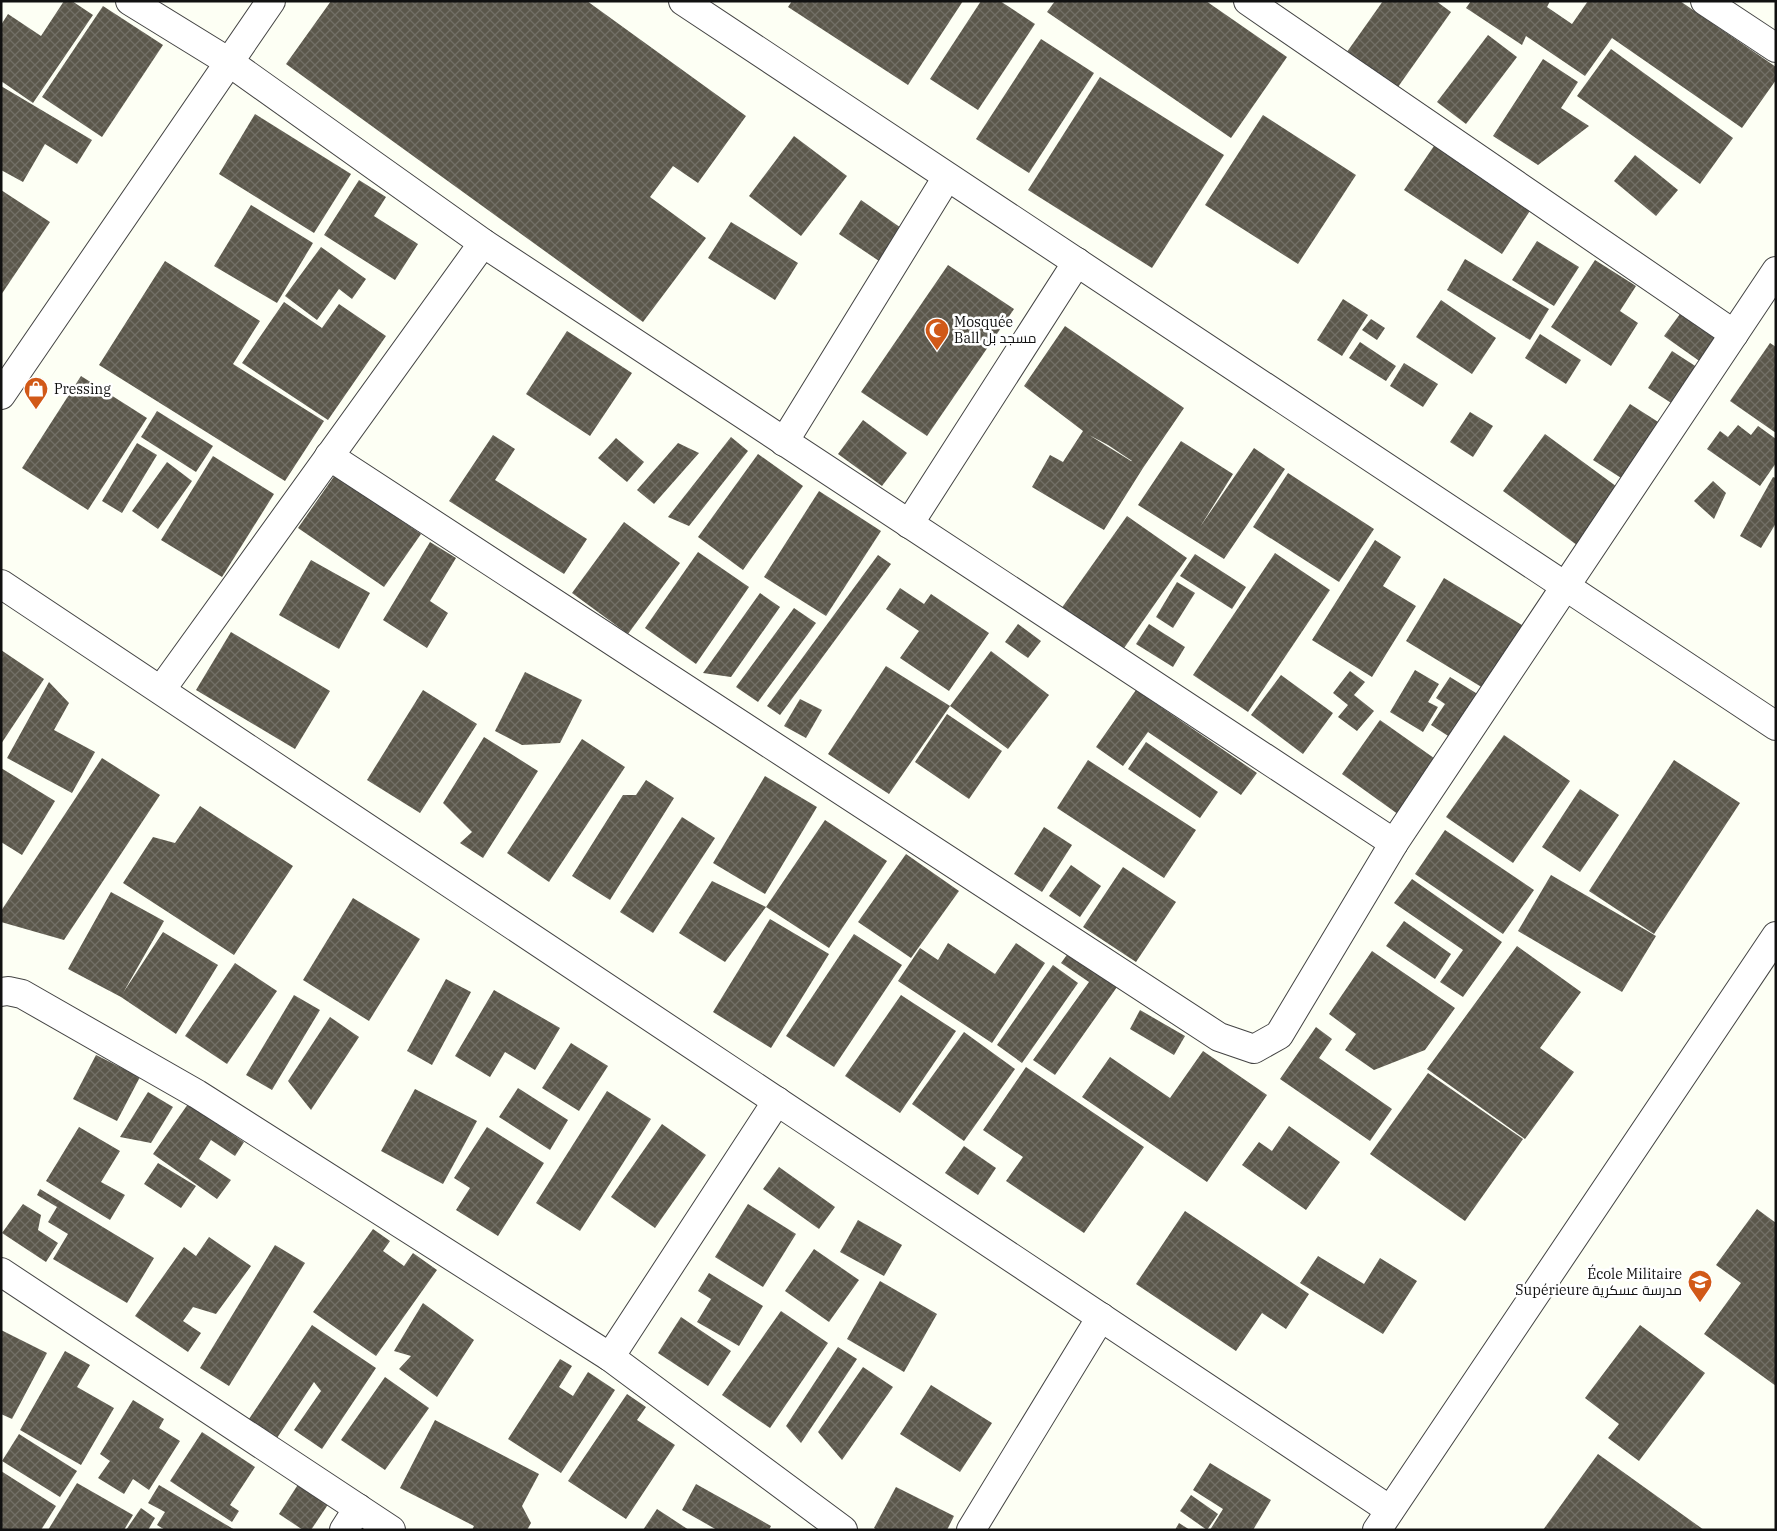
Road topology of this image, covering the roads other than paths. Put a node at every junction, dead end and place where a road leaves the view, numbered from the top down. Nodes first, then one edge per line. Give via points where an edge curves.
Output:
1 (130, 1) edge
2 (271, 1) edge
3 (682, 1) edge
4 (1248, 1) edge
5 (1705, 1) edge
6 (1776, 48) edge
7 (229, 62) junction
8 (948, 177) junction
9 (483, 243) junction
10 (1077, 262) junction
11 (1776, 271) edge
12 (1734, 334) junction
13 (1, 395) edge
14 (784, 442) junction
15 (330, 456) junction
16 (909, 524) junction
17 (1, 584) edge
18 (1565, 586) junction
19 (161, 690) junction
20 (1776, 726) edge
21 (1394, 843) junction
22 (1776, 936) edge
23 (1, 992) edge
24 (777, 1101) junction
25 (1, 1272) edge
26 (1101, 1317) junction
27 (610, 1356) junction
28 (351, 1519) edge
29 (1384, 1520) edge
30 (391, 1530) edge
31 (842, 1530) edge
32 (971, 1530) edge

1 - 7 street
2 - 7 street
3 - 8 street
4 - 12 street
5 - 6 street
7 - 9 street
7 - 13 street
8 - 10 street
8 - 14 street
9 - 14 street
9 - 15 street
10 - 16 street
10 - 18 street
11 - 12 street
12 - 18 street
14 - 16 street
15 - 19 street
15 - 21 street via 1218,1037 1254,1049 1279,1035
16 - 21 street
17 - 19 street
18 - 20 street
18 - 21 street
19 - 24 street
22 - 29 street
23 - 27 street via 8,990 22,994 197,1094
24 - 26 street
24 - 27 street
25 - 28 street
26 - 29 street
26 - 32 street
27 - 31 street
28 - 30 street

